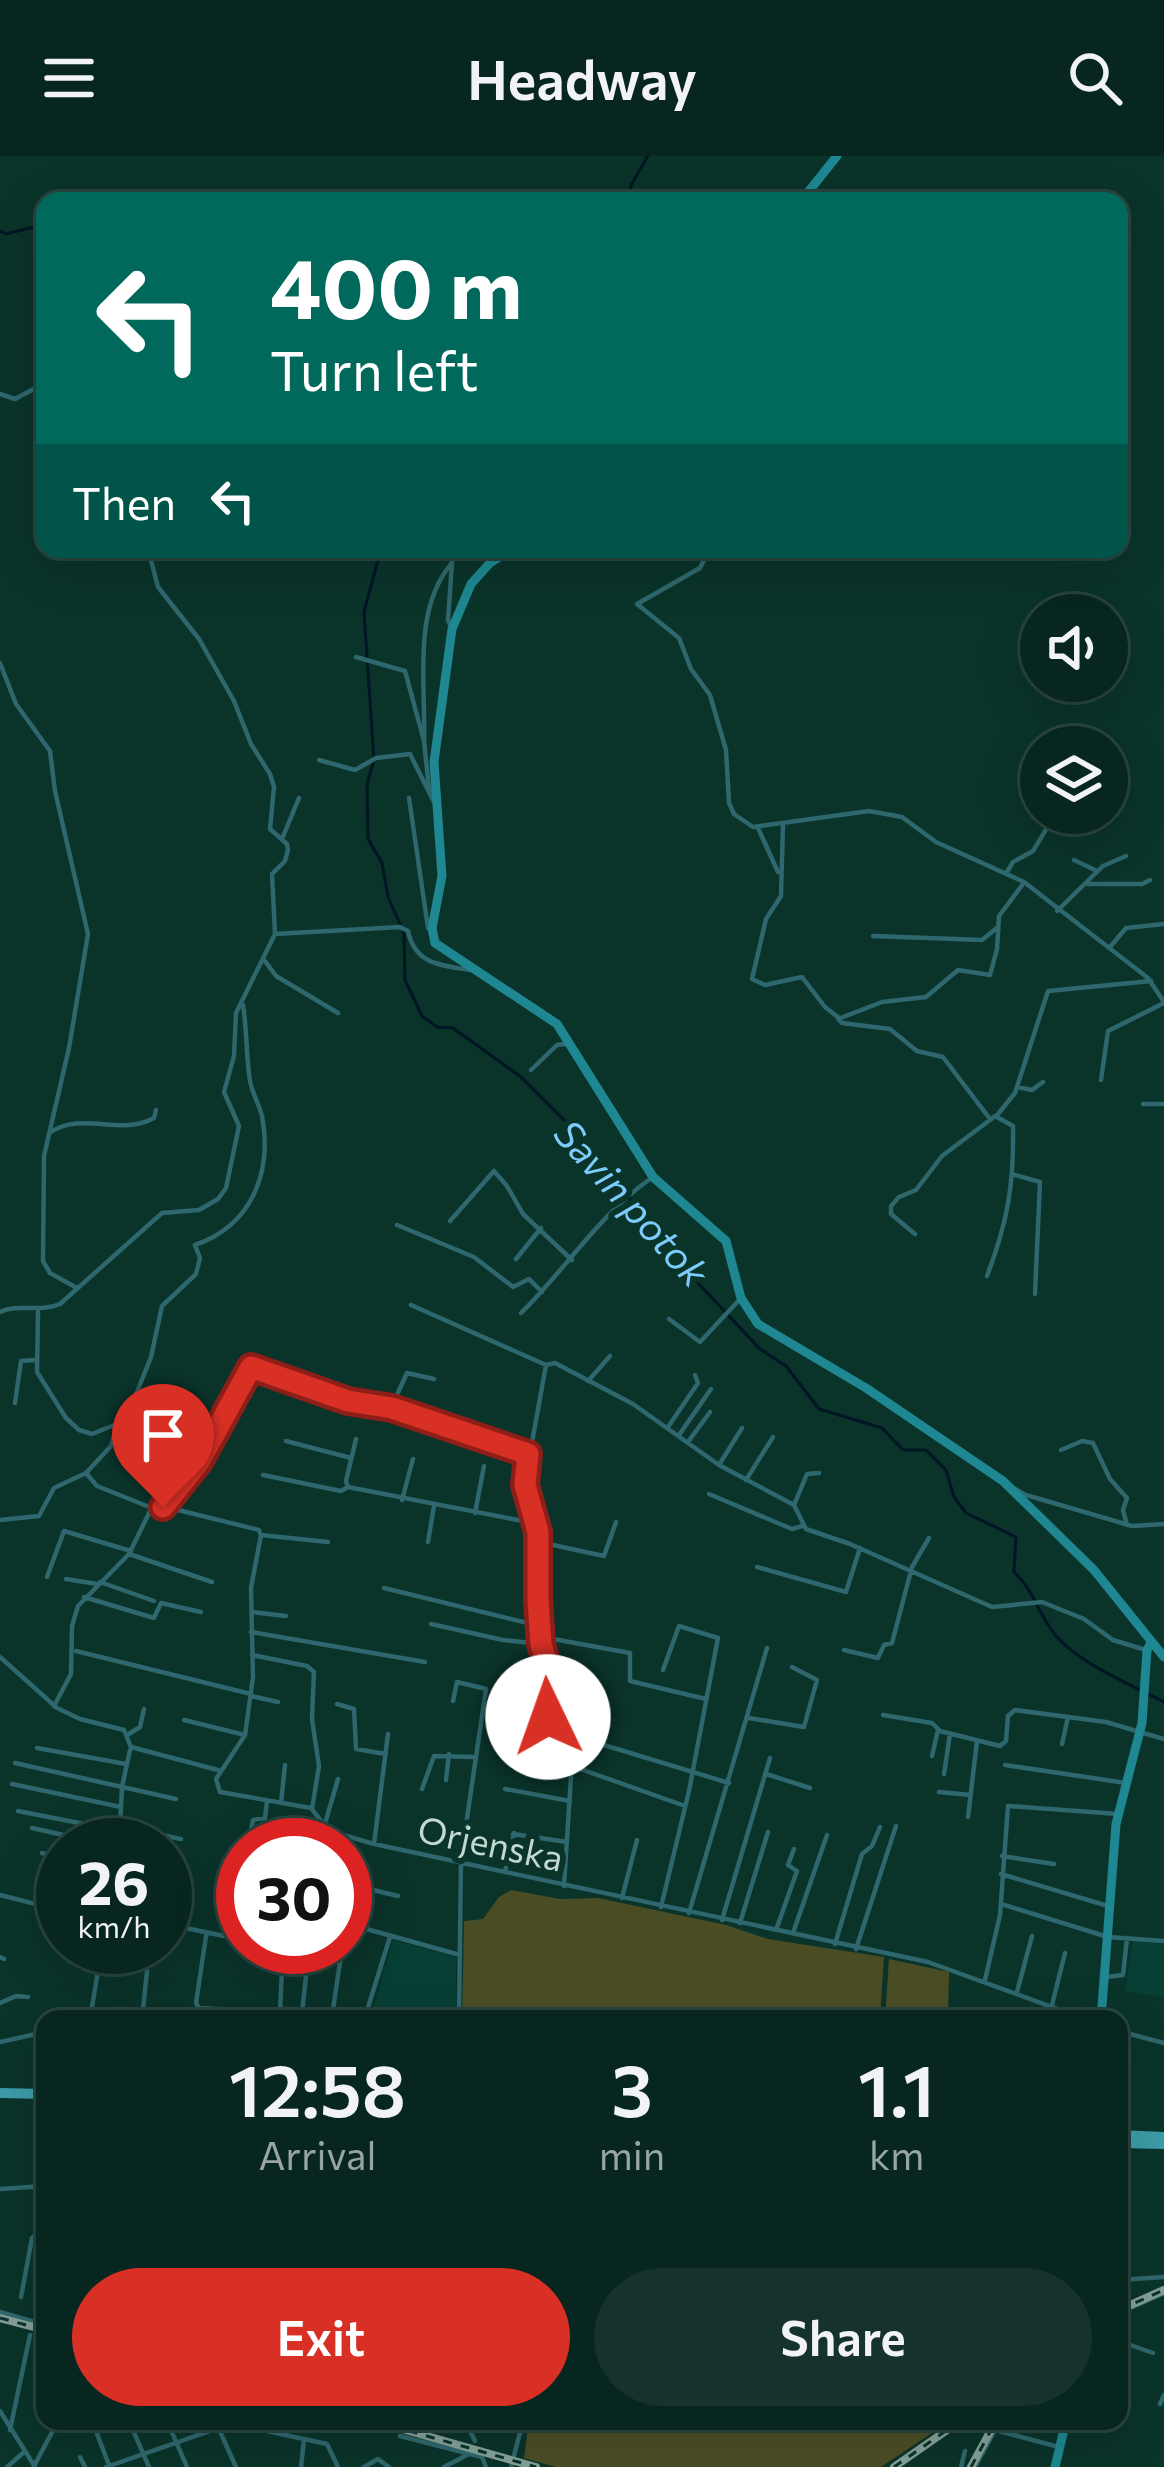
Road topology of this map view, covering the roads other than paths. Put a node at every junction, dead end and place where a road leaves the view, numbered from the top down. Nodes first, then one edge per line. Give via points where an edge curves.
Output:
1 (837, 156) edge
2 (808, 192) edge
3 (36, 387) edge
4 (0, 394) edge
5 (150, 558) edge
6 (452, 558) edge
7 (498, 558) edge
8 (704, 558) edge
9 (451, 564) junction
10 (452, 629) junction
11 (356, 657) dead end
12 (0, 663) edge
13 (424, 741) junction
14 (320, 760) dead end
15 (299, 798) dead end
16 (409, 798) dead end
17 (435, 800) junction
18 (783, 824) junction
19 (758, 827) junction
20 (1043, 834) edge
21 (282, 839) junction
22 (1126, 856) dead end
23 (1074, 860) dead end
24 (1097, 871) junction
25 (1007, 872) junction
26 (780, 877) junction
27 (1150, 880) dead end
28 (1024, 882) junction
29 (1088, 884) junction
30 (1057, 911) junction
31 (1164, 924) edge
32 (998, 927) junction
33 (432, 932) junction
34 (275, 934) junction
35 (873, 936) dead end
36 (1110, 947) junction
37 (264, 960) junction
38 (477, 970) junction
39 (1151, 981) junction
40 (1163, 999) edge
41 (243, 1004) junction
42 (338, 1013) dead end
43 (839, 1018) junction
44 (571, 1044) junction
45 (531, 1070) dead end
46 (1101, 1080) dead end
47 (1043, 1082) dead end
48 (1018, 1087) junction
49 (1143, 1104) dead end
50 (1164, 1104) edge
51 (156, 1110) dead end
52 (993, 1118) junction
53 (49, 1133) junction
54 (1013, 1174) junction
55 (653, 1177) junction
56 (450, 1221) dead end
57 (397, 1225) dead end
58 (541, 1228) junction
59 (915, 1234) dead end
60 (516, 1259) dead end
61 (572, 1260) junction
62 (987, 1276) dead end
63 (77, 1288) junction
64 (542, 1292) junction
65 (1035, 1294) dead end
66 (741, 1298) junction
67 (411, 1305) dead end
68 (38, 1311) junction
69 (0, 1312) edge
70 (521, 1312) dead end
71 (669, 1319) dead end
72 (610, 1356) dead end
73 (35, 1360) junction
74 (546, 1365) junction
75 (695, 1375) dead end
76 (434, 1379) dead end
77 (588, 1381) junction
78 (711, 1389) dead end
79 (15, 1403) dead end
80 (392, 1408) junction
81 (710, 1412) dead end
82 (117, 1424) junction
83 (668, 1427) junction
84 (742, 1428) dead end
85 (679, 1435) junction
86 (773, 1437) dead end
87 (356, 1439) dead end
88 (286, 1441) dead end
89 (688, 1442) junction
90 (1061, 1450) dead end
91 (528, 1454) junction
92 (351, 1457) junction
93 (413, 1459) dead end
94 (718, 1465) junction
95 (484, 1466) dead end
96 (86, 1473) junction
97 (819, 1473) dead end
98 (263, 1475) dead end
99 (746, 1480) junction
100 (348, 1487) junction
101 (1009, 1487) junction
102 (709, 1494) dead end
103 (402, 1500) junction
104 (794, 1505) junction
105 (164, 1506) junction
106 (434, 1506) junction
107 (152, 1508) junction
108 (475, 1513) junction
109 (0, 1520) edge
110 (616, 1522) dead end
111 (538, 1524) junction
112 (1164, 1524) edge
113 (1127, 1525) junction
114 (802, 1526) junction
115 (262, 1535) junction
116 (929, 1538) dead end
117 (328, 1542) dead end
118 (428, 1542) dead end
119 (539, 1542) junction
120 (860, 1548) junction
121 (130, 1553) junction
122 (757, 1567) dead end
123 (911, 1570) junction
124 (47, 1577) dead end
125 (66, 1580) dead end
126 (212, 1582) dead end
127 (99, 1583) junction
128 (384, 1588) dead end
129 (84, 1597) junction
130 (154, 1600) dead end
131 (201, 1612) dead end
132 (252, 1612) junction
133 (286, 1616) dead end
134 (430, 1624) dead end
135 (540, 1626) junction
136 (251, 1632) junction
137 (541, 1640) junction
138 (1149, 1646) junction
139 (767, 1648) dead end
140 (844, 1650) dead end
141 (74, 1651) junction
142 (252, 1655) junction
143 (0, 1658) edge
144 (1164, 1658) edge
145 (424, 1662) dead end
146 (792, 1667) dead end
147 (663, 1670) dead end
148 (549, 1672) junction
149 (585, 1677) dead end
150 (506, 1690) dead end
151 (251, 1695) junction
152 (548, 1695) junction
153 (706, 1699) junction
154 (453, 1701) dead end
155 (278, 1702) dead end
156 (337, 1704) dead end
157 (54, 1706) junction
158 (144, 1709) dead end
159 (883, 1715) dead end
160 (1068, 1717) junction
161 (749, 1718) junction
162 (184, 1720) dead end
163 (938, 1730) junction
164 (1141, 1731) junction
165 (129, 1734) junction
166 (388, 1734) dead end
167 (950, 1734) junction
168 (245, 1735) junction
169 (571, 1735) junction
170 (1164, 1739) edge
171 (505, 1741) dead end
172 (977, 1741) junction
173 (1062, 1744) dead end
174 (131, 1747) junction
175 (37, 1748) dead end
176 (386, 1754) junction
177 (448, 1754) junction
178 (572, 1754) junction
179 (932, 1756) dead end
180 (476, 1757) junction
181 (770, 1758) dead end
182 (15, 1763) dead end
183 (126, 1764) junction
184 (1006, 1765) dead end
185 (284, 1766) dead end
186 (572, 1766) junction
187 (219, 1771) junction
188 (692, 1773) junction
189 (766, 1774) junction
190 (944, 1774) dead end
191 (338, 1779) dead end
192 (446, 1780) dead end
193 (729, 1783) junction
194 (1126, 1783) junction
195 (12, 1784) dead end
196 (122, 1787) junction
197 (810, 1788) dead end
198 (422, 1789) dead end
199 (505, 1789) dead end
200 (939, 1792) dead end
201 (970, 1795) junction
202 (176, 1799) dead end
203 (267, 1801) junction
204 (570, 1801) junction
205 (281, 1803) junction
206 (685, 1806) junction
207 (121, 1807) junction
208 (312, 1809) junction
209 (18, 1811) dead end
210 (1118, 1814) junction
211 (968, 1817) dead end
212 (58, 1818) edge
213 (120, 1818) edge
214 (265, 1818) edge
215 (318, 1818) edge
216 (327, 1818) edge
217 (896, 1826) dead end
218 (880, 1827) dead end
219 (32, 1828) dead end
220 (36, 1829) edge
221 (768, 1832) dead end
222 (827, 1835) dead end
223 (637, 1840) dead end
224 (567, 1842) junction
225 (374, 1844) joint
226 (794, 1849) dead end
227 (1002, 1856) junction
228 (461, 1864) junction
229 (1054, 1864) dead end
230 (505, 1872) junction
231 (1001, 1874) junction
232 (564, 1886) junction
233 (372, 1890) edge
234 (0, 1895) edge
235 (398, 1896) dead end
236 (622, 1898) junction
237 (36, 1904) edge
238 (1000, 1904) junction
239 (1108, 1906) junction
240 (661, 1907) junction
241 (689, 1913) junction
242 (722, 1920) junction
243 (740, 1923) junction
244 (192, 1928) edge
245 (372, 1930) edge
246 (776, 1930) junction
247 (793, 1934) junction
248 (390, 1935) junction
249 (206, 1936) junction
250 (1033, 1936) dead end
251 (1108, 1936) junction
252 (216, 1937) edge
253 (1127, 1938) junction
254 (1164, 1941) edge
255 (836, 1944) junction
256 (856, 1949) junction
257 (1065, 1953) dead end
258 (460, 1954) junction
259 (97, 1974) edge
260 (147, 1974) edge
261 (282, 1974) edge
262 (338, 1974) edge
263 (306, 1976) dead end
264 (1106, 1977) junction
265 (985, 1980) junction
266 (1017, 1992) junction
267 (28, 1997) dead end
268 (0, 2003) edge
269 (1052, 2006) junction
270 (91, 2010) edge
271 (143, 2010) edge
272 (247, 2010) edge
273 (280, 2010) edge
274 (302, 2010) edge
275 (333, 2010) edge
276 (366, 2010) edge
277 (460, 2010) edge
278 (1062, 2010) edge
279 (1102, 2010) edge
280 (1128, 2033) edge
281 (36, 2034) edge
282 (0, 2042) edge
283 (1164, 2042) edge
284 (0, 2093) edge
285 (36, 2096) edge
286 (1164, 2140) edge
287 (1128, 2141) edge
288 (36, 2187) edge
289 (0, 2189) edge
290 (36, 2234) edge
291 (1164, 2276) edge
292 (1128, 2279) edge
293 (1164, 2293) edge
294 (20, 2297) dead end
295 (1128, 2309) edge
296 (0, 2312) edge
297 (36, 2322) edge
298 (30, 2335) dead end
299 (1128, 2344) edge
300 (1153, 2353) dead end
301 (1164, 2395) edge
302 (1160, 2404) dead end
303 (0, 2410) edge
304 (10, 2430) junction
305 (53, 2430) edge
306 (95, 2430) edge
307 (133, 2430) edge
308 (171, 2430) edge
309 (208, 2430) edge
310 (219, 2430) edge
311 (258, 2430) edge
312 (470, 2430) edge
313 (521, 2430) edge
314 (995, 2430) joint
315 (1064, 2430) edge
316 (400, 2436) dead end
317 (304, 2439) junction
318 (175, 2440) junction
319 (475, 2441) dead end
320 (1060, 2447) junction
321 (965, 2451) dead end
322 (23, 2453) junction
323 (143, 2453) junction
324 (470, 2454) junction
325 (80, 2458) dead end
326 (34, 2466) edge
327 (108, 2466) edge
328 (7, 2467) edge
329 (86, 2467) edge
330 (149, 2467) edge
331 (187, 2467) edge
332 (236, 2467) edge
333 (301, 2467) edge
334 (338, 2467) edge
335 (364, 2467) edge
336 (388, 2467) edge
337 (444, 2467) edge
338 (486, 2467) edge
339 (511, 2467) edge
340 (962, 2467) edge
341 (975, 2467) edge
342 (1055, 2467) edge

1 - 2 street
3 - 4 street via 15,399
5 - 21 street via 158,587 200,639 270,774 270,829
6 - 9 street
7 - 10 street via 471,584
8 - 19 street via 700,568 637,604 685,648 717,711 729,803
9 - 10 street
9 - 13 street via 427,620
10 - 17 street
11 - 13 street via 404,669
12 - 53 street via 21,711 49,747 88,934
13 - 17 street
14 - 17 street via 355,770 412,755
15 - 21 street
16 - 33 street
17 - 33 street via 442,876
18 - 19 street
18 - 25 street via 886,813
18 - 26 street
19 - 26 street
20 - 25 street
21 - 34 street via 288,857 271,880
22 - 24 street
23 - 24 street
24 - 29 street
25 - 28 street
26 - 43 street via 752,980 802,977
27 - 29 street
28 - 30 street
28 - 32 street
29 - 30 street
30 - 36 street
31 - 36 street via 1126,928
32 - 35 street via 982,940
32 - 43 street via 990,975 958,970 926,997
33 - 38 street via 439,949
34 - 37 street
34 - 38 street via 402,927 419,956
36 - 39 street
37 - 41 street
37 - 42 street via 276,976
38 - 44 street via 551,1017
39 - 40 street
39 - 48 street via 1050,989
40 - 46 street via 1108,1031
41 - 63 street via 224,1092 239,1126 223,1193 194,1212 162,1213
41 - 82 street via 250,1084 263,1121 260,1178 244,1214 195,1245 193,1280 163,1306 144,1377
43 - 52 street via 890,1029 916,1051 943,1057
44 - 45 street via 557,1045
44 - 55 street
47 - 48 street
48 - 52 street
49 - 50 street
51 - 53 street via 129,1128 101,1121
52 - 54 street via 1013,1126
52 - 59 street via 942,1156 916,1190 893,1201 891,1214
53 - 63 street via 43,1262
54 - 62 street
54 - 65 street via 1040,1182
55 - 61 street via 627,1195
55 - 66 street via 726,1241
56 - 58 street via 492,1170
57 - 64 street via 474,1256 514,1288 529,1279
58 - 60 street
58 - 61 street
61 - 64 street
63 - 68 street
64 - 70 street
66 - 71 street via 700,1342
66 - 101 street via 767,1331
67 - 74 street
68 - 69 street
68 - 73 street
72 - 77 street
73 - 79 street via 22,1359
73 - 82 street via 72,1425 94,1434
74 - 77 street
74 - 91 street
75 - 83 street via 698,1384
76 - 80 street via 408,1372
77 - 83 street
78 - 85 street
80 - 91 street
80 - 105 street via 251,1367 199,1462
81 - 89 street
82 - 96 street
83 - 85 street
84 - 94 street
85 - 89 street
86 - 99 street
87 - 92 street
88 - 92 street
89 - 94 street
90 - 113 street via 1093,1443 1127,1498
91 - 111 street via 525,1485
92 - 100 street
93 - 103 street
94 - 99 street
95 - 108 street
96 - 107 street via 97,1486
96 - 109 street via 55,1487 39,1516
97 - 104 street via 807,1474
98 - 100 street
99 - 104 street
100 - 103 street
101 - 113 street
101 - 138 street via 1086,1560
102 - 114 street via 792,1529
103 - 106 street
104 - 114 street
105 - 107 street
105 - 115 street
106 - 108 street
106 - 118 street
107 - 121 street
108 - 111 street
110 - 119 street via 604,1556
111 - 119 street
112 - 113 street
114 - 120 street
115 - 117 street
115 - 132 street
116 - 123 street
119 - 135 street
120 - 122 street via 845,1592
120 - 123 street
121 - 124 street via 64,1531
121 - 126 street
121 - 127 street
123 - 138 street via 992,1607 1039,1602 1110,1639
123 - 140 street via 892,1643 878,1658
125 - 127 street
127 - 129 street
127 - 130 street
128 - 135 street
129 - 131 street via 154,1618 162,1603
129 - 141 street via 72,1626
132 - 133 street
132 - 136 street
134 - 137 street
135 - 137 street
136 - 142 street
136 - 145 street
137 - 148 street
137 - 153 street via 630,1652 630,1681
138 - 144 street
138 - 164 street
139 - 161 street
141 - 151 street
141 - 157 street via 70,1680
142 - 151 street
142 - 208 street via 314,1672 319,1766
143 - 157 street
146 - 161 street via 817,1680 803,1727
147 - 153 street via 676,1628 715,1636
148 - 149 street
148 - 152 street
150 - 152 street
151 - 155 street
151 - 168 street
152 - 169 street via 550,1721
153 - 188 street
154 - 180 street via 457,1682 486,1689
156 - 176 street via 353,1708 356,1748
157 - 165 street
158 - 165 street
159 - 163 street
160 - 164 street
160 - 172 street via 1012,1711 1004,1745
160 - 173 street
161 - 193 street
162 - 168 street
163 - 167 street
163 - 179 street
164 - 170 street
164 - 194 street
165 - 174 street
166 - 176 street
167 - 172 street
167 - 190 street
168 - 187 street
169 - 178 street
169 - 188 street
171 - 178 street
172 - 201 street
174 - 183 street
174 - 187 street
175 - 183 street
176 - 225 street
177 - 180 street
177 - 192 street
177 - 198 street via 433,1757
178 - 186 street
180 - 228 street
181 - 189 street
182 - 196 street
183 - 196 street
184 - 194 street
185 - 205 street
186 - 204 street
186 - 206 street
187 - 203 street via 219,1791
188 - 193 street
188 - 206 street
189 - 197 street
189 - 242 street
191 - 216 street
193 - 241 street
194 - 210 street
195 - 207 street
196 - 202 street
196 - 207 street
199 - 204 street
200 - 201 street
201 - 211 street
203 - 205 street
203 - 214 street
204 - 224 street
205 - 208 street
206 - 240 street
207 - 213 street
208 - 215 street
209 - 212 street
210 - 227 street via 1010,1804
210 - 239 street
217 - 256 street
218 - 255 street via 862,1854
219 - 220 street
221 - 243 street
222 - 247 street
223 - 236 street
224 - 230 street via 513,1834
224 - 232 street
225 - 228 street, Orjenska
226 - 246 street via 788,1865 797,1871
227 - 229 street
227 - 231 street
228 - 230 street, Orjenska
228 - 258 street
230 - 232 street, Orjenska
231 - 238 street
231 - 239 street
232 - 236 street, Orjenska
233 - 235 street
234 - 237 street
236 - 240 street, Orjenska
238 - 251 street
238 - 265 street
239 - 251 street
240 - 241 street, Orjenska
241 - 242 street, Orjenska
242 - 243 street, Orjenska
243 - 246 street, Orjenska
244 - 249 street
245 - 248 street
246 - 247 street, Orjenska
247 - 255 street, Orjenska
248 - 258 street
248 - 276 street
249 - 252 street
249 - 272 street via 197,2007
250 - 266 street
251 - 253 street
251 - 264 street
253 - 254 street
253 - 264 street via 1123,1975
255 - 256 street, Orjenska
256 - 265 street, Orjenska
257 - 269 street
258 - 277 street
259 - 270 street
260 - 271 street
261 - 273 street
262 - 275 street
263 - 274 street
264 - 279 street
265 - 266 street, Orjenska
266 - 269 street, Orjenska
267 - 268 street
269 - 278 street, Orjenska
280 - 283 street
281 - 282 street
284 - 285 main road
286 - 287 main road
288 - 289 street
290 - 294 street
291 - 292 street
293 - 295 street
296 - 297 street
298 - 304 street
299 - 300 street
301 - 302 street
303 - 304 street
304 - 322 street
305 - 326 street
306 - 327 street
307 - 323 street
308 - 318 street
309 - 318 street
310 - 332 street
311 - 317 street
312 - 319 street
313 - 339 street
314 - 320 street
314 - 341 street
315 - 320 street
316 - 324 street
317 - 333 street
317 - 334 street via 328,2445
318 - 323 street
318 - 331 street
320 - 342 street
321 - 340 street
322 - 326 street
322 - 328 street
323 - 327 street
323 - 330 street
324 - 337 street
324 - 338 street
325 - 329 street
335 - 336 street via 378,2459

